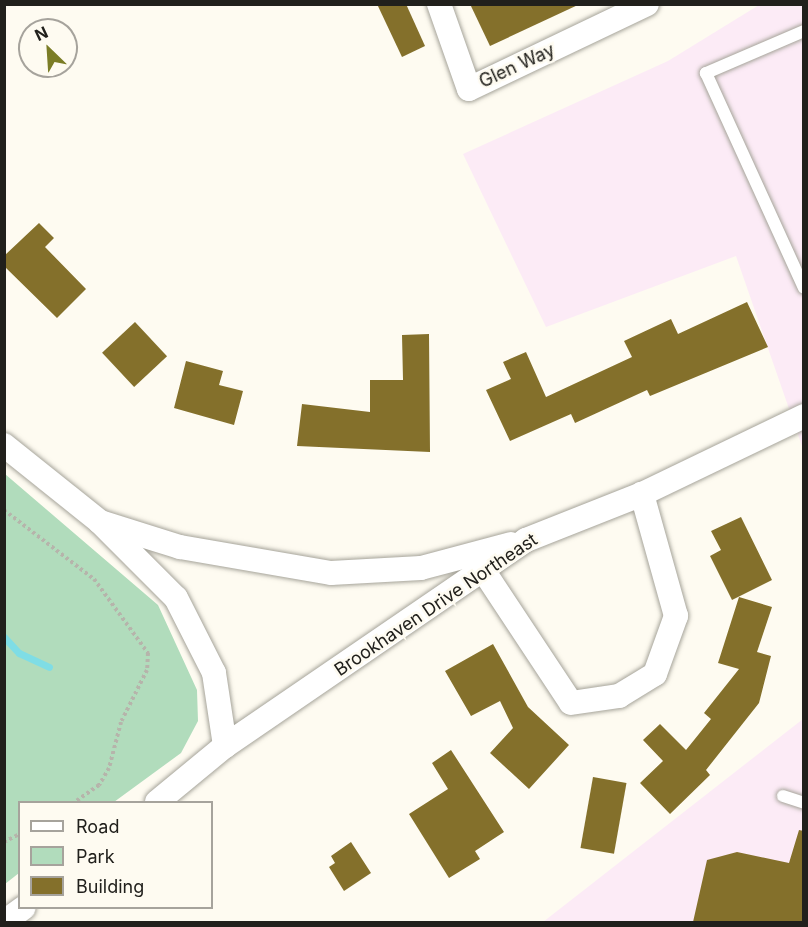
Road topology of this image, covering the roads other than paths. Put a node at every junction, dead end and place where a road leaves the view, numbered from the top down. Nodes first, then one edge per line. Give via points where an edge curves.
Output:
1 (439, 4) edge
2 (647, 4) edge
3 (804, 31) edge
4 (801, 274) edge
5 (804, 288) edge
6 (804, 416) edge
7 (4, 445) edge
8 (642, 494) junction
9 (100, 522) junction
10 (526, 540) junction
11 (483, 570) junction
12 (225, 746) junction
13 (783, 796) dead end
14 (158, 801) edge
15 (804, 803) edge
16 (22, 909) edge
17 (4, 922) edge

1 - 2 street, Glen Way via 469,89
3 - 4 lane via 706,73
4 - 5 lane
6 - 8 street, Brookhaven Drive Northeast
7 - 9 street
8 - 10 street, Brookhaven Drive Northeast
8 - 11 street via 676,616 655,674 619,696 571,703
9 - 10 street via 180,547 332,573 421,568
9 - 12 street via 153,571 193,625 214,673
10 - 11 street, Brookhaven Drive Northeast
11 - 12 street, Brookhaven Drive Northeast
12 - 14 street, Brookhaven Drive Northeast
13 - 15 lane
16 - 17 street

